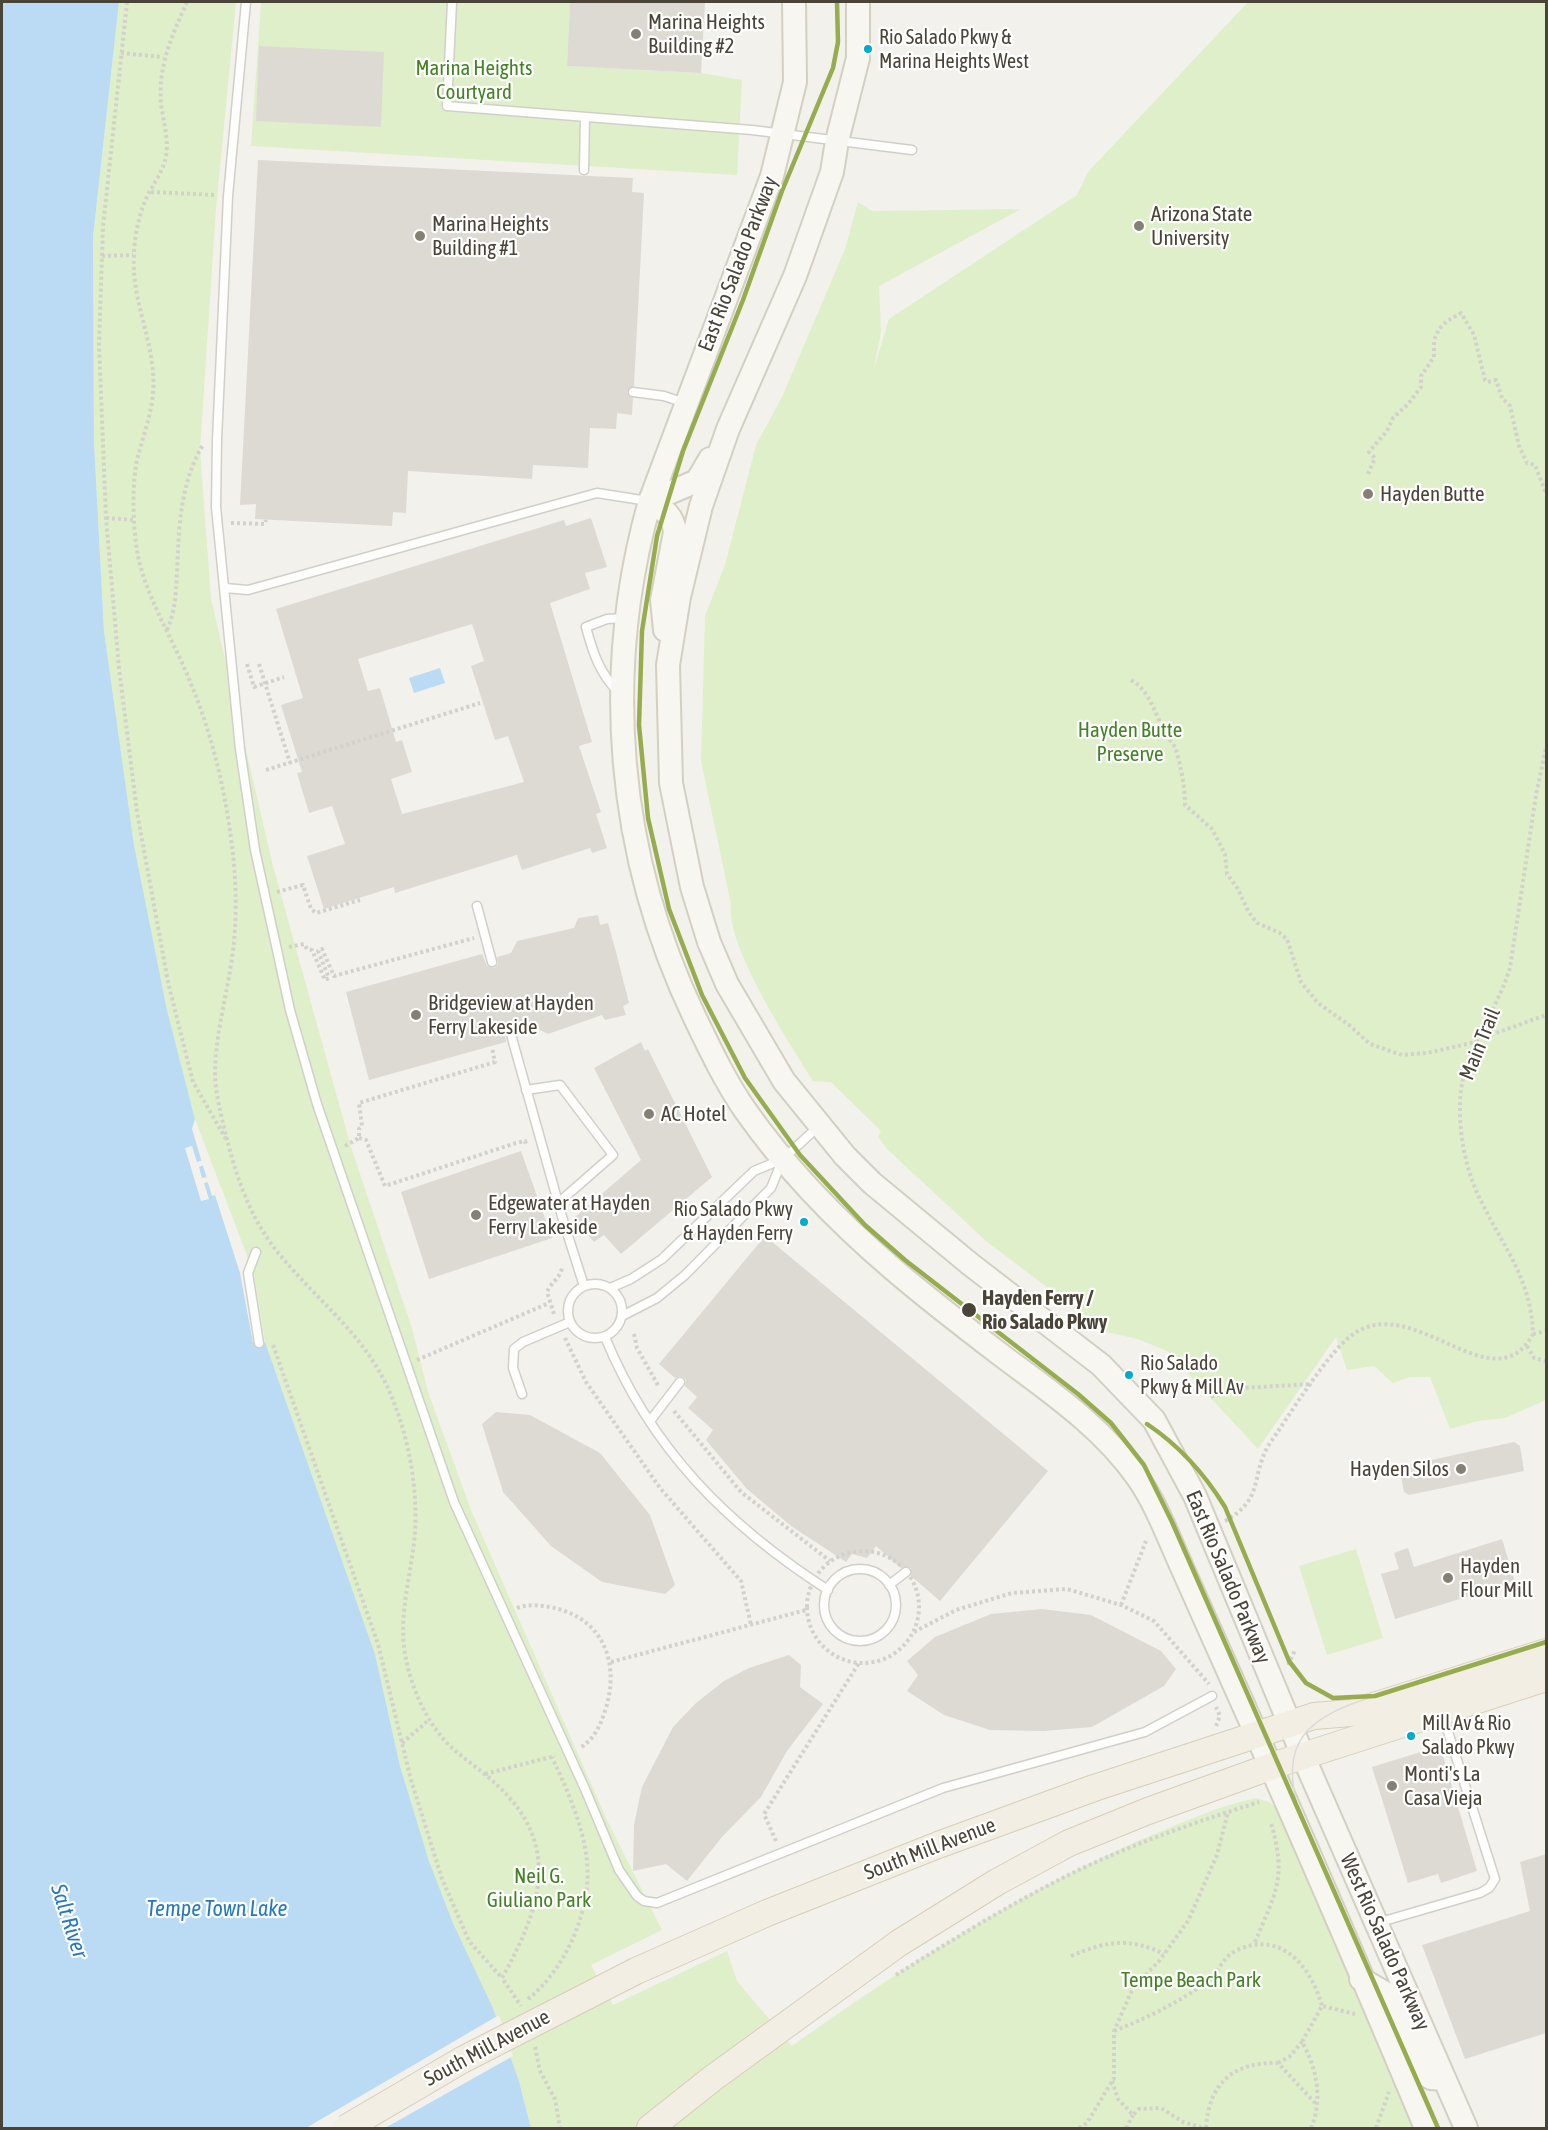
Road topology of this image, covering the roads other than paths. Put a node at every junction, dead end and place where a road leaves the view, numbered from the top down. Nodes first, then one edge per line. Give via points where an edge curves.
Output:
1 (246, 2) edge
2 (452, 2) edge
3 (794, 2) edge
4 (858, 2) edge
5 (585, 117) junction
6 (782, 135) junction
7 (837, 141) junction
8 (912, 150) dead end
9 (584, 170) dead end
10 (633, 392) dead end
11 (685, 403) junction
12 (728, 429) junction
13 (650, 501) junction
14 (225, 588) junction
15 (627, 618) junction
16 (668, 665) junction
17 (621, 695) junction
18 (477, 906) dead end
19 (492, 962) dead end
20 (510, 1031) dead end
21 (526, 1090) junction
22 (820, 1125) junction
23 (783, 1159) junction
24 (558, 1203) junction
25 (256, 1252) road end
26 (584, 1286) junction
27 (609, 1288) junction
28 (622, 1316) junction
29 (570, 1322) junction
30 (605, 1337) junction
31 (259, 1343) dead end
32 (680, 1382) dead end
33 (522, 1394) dead end
34 (650, 1421) junction
35 (906, 1572) road end
36 (889, 1585) junction
37 (828, 1590) junction
38 (1546, 1652) edge
39 (1546, 1678) edge
40 (1212, 1696) road end
41 (1442, 1711) junction
42 (1290, 1724) junction
43 (1258, 1735) junction
44 (1303, 1756) junction
45 (1272, 1766) junction
46 (1377, 1923) junction
47 (1361, 1979) junction
48 (1444, 2079) junction
49 (346, 2128) edge
50 (650, 2128) edge
51 (1426, 2128) edge
52 (1466, 2128) edge

1 - 14 lane via 228,196 218,422 218,522
2 - 5 lane via 447,106
3 - 6 main road, East Rio Salado Parkway via 795,82
4 - 7 main road, East Rio Salado Parkway via 858,58
5 - 6 lane
5 - 9 lane
6 - 7 lane
6 - 11 main road, East Rio Salado Parkway via 771,176
7 - 8 lane
7 - 12 main road, East Rio Salado Parkway via 829,182 795,276
10 - 11 lane
11 - 13 main road, East Rio Salado Parkway
12 - 13 main road via 697,481
12 - 16 main road, East Rio Salado Parkway via 688,552
13 - 14 lane via 597,493 248,590
13 - 15 main road, East Rio Salado Parkway
13 - 16 main road via 671,516 675,532 662,600
14 - 40 lane via 243,768 265,896 290,1010 334,1152 454,1502 619,1870 644,1901 657,1903 944,1788 1145,1732
15 - 17 main road, East Rio Salado Parkway
15 - 17 lane via 607,619 586,627 603,676
16 - 22 main road, East Rio Salado Parkway via 671,783 692,887 709,942 727,984 779,1072
17 - 23 main road, East Rio Salado Parkway via 625,777 636,846 658,932 713,1056 743,1107
18 - 19 lane
20 - 21 lane
21 - 24 lane
21 - 24 lane via 560,1085 613,1155
22 - 23 lane
22 - 42 main road, East Rio Salado Parkway via 872,1183 1101,1365 1154,1420 1195,1496
23 - 27 lane via 754,1171 655,1264
23 - 28 lane via 771,1188 685,1275 657,1298
23 - 43 main road, East Rio Salado Parkway via 844,1227 930,1301 1054,1394 1113,1447 1151,1500
24 - 26 lane
25 - 31 lane via 248,1273
26 - 27 lane via 597,1284
26 - 29 lane via 569,1301
27 - 28 lane via 619,1298
28 - 30 lane via 613,1332
29 - 30 lane via 587,1337
29 - 33 lane via 514,1349 513,1368
30 - 34 lane via 629,1390
32 - 34 lane
34 - 37 lane via 710,1499 776,1556
35 - 36 lane
36 - 37 lane via 878,1574 856,1569 836,1578
36 - 37 lane via 896,1602 890,1624 871,1639 859,1641 837,1632 829,1623 825,1611
38 - 42 main road, South Mill Avenue via 1351,1713 1314,1716
39 - 41 main road
41 - 44 main road
41 - 46 lane via 1495,1879 1490,1888 1480,1893
42 - 43 main road, South Mill Avenue
42 - 44 main road, East Rio Salado Parkway
43 - 45 main road, East Rio Salado Parkway
43 - 49 main road, South Mill Avenue, bridge via 1028,1812 767,1913 552,2013
44 - 45 main road
44 - 46 main road, West Rio Salado Parkway
45 - 47 main road, West Rio Salado Parkway
45 - 50 main road via 1068,1843 945,1913 782,2028
46 - 48 main road, West Rio Salado Parkway
47 - 48 main road via 1389,1996 1424,2073
47 - 51 main road, West Rio Salado Parkway
48 - 52 main road, West Rio Salado Parkway

